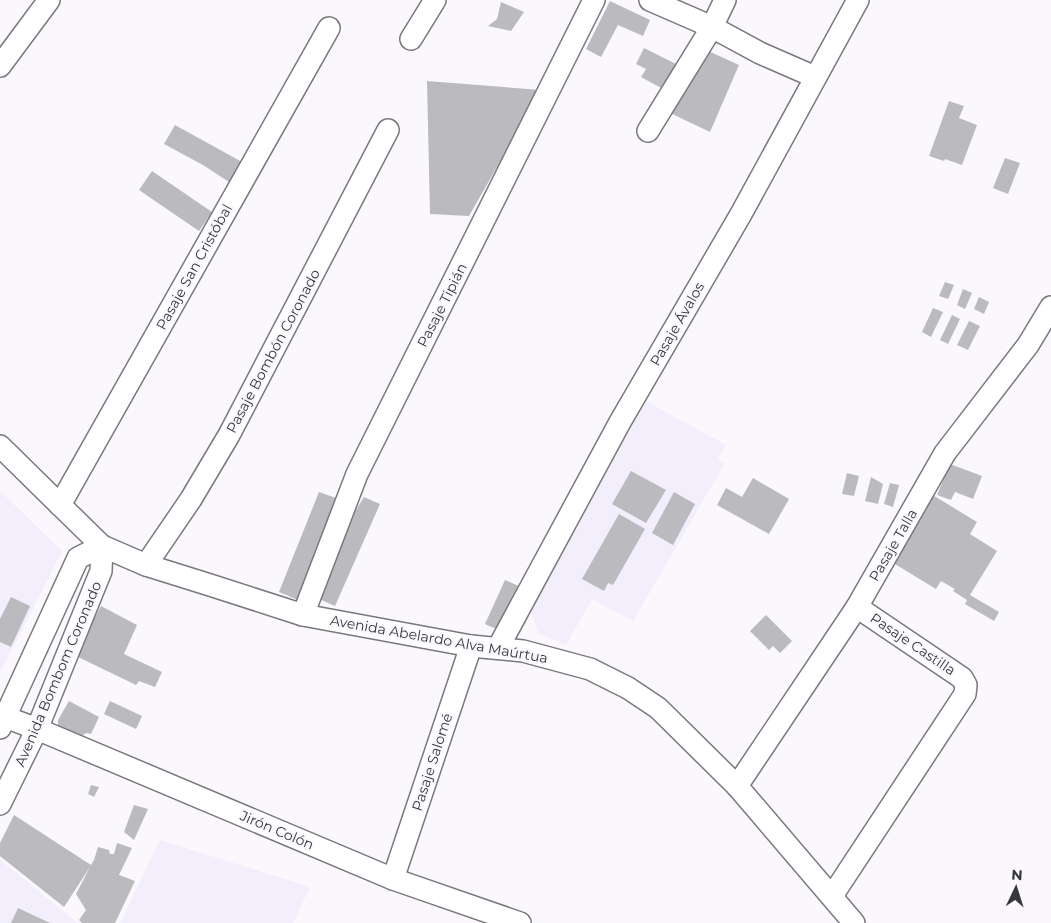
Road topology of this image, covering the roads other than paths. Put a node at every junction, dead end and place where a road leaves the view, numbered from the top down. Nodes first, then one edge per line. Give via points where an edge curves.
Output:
1 (49, 0) edge
2 (435, 0) edge
3 (594, 0) edge
4 (650, 0) edge
5 (725, 0) edge
6 (858, 0) edge
7 (712, 27) junction
8 (329, 28) dead end
9 (411, 39) dead end
10 (0, 66) edge
11 (815, 77) junction
12 (388, 130) dead end
13 (648, 131) dead end
14 (1051, 308) edge
15 (0, 446) edge
16 (60, 505) junction
17 (102, 546) junction
18 (146, 565) junction
19 (857, 607) junction
20 (303, 615) junction
21 (471, 646) junction
22 (498, 648) junction
23 (2, 720) edge
24 (37, 729) junction
25 (737, 786) junction
26 (0, 804) edge
27 (393, 879) junction
28 (832, 896) junction
29 (520, 923) edge
30 (854, 923) edge

1 - 10 street
2 - 9 street
3 - 20 street, Pasaje Tipián via 357,474
4 - 7 street
5 - 7 street
6 - 11 street, Pasaje Ávalos
7 - 11 street via 760,54
7 - 13 street
8 - 16 street, Pasaje San Cristóbal
11 - 22 street, Pasaje Ávalos via 741,214 620,422
12 - 18 street, Pasaje Bombón Coronado via 229,435
14 - 19 street, Pasaje Talla via 1028,345 945,453
15 - 16 street, Avenida Abelardo Alva Maúrtua
16 - 17 street, Avenida Abelardo Alva Maúrtua
17 - 18 street, Avenida Abelardo Alva Maúrtua
17 - 23 street, Avenida Bombom Coronado via 78,558
17 - 24 street, Avenida Bombom Coronado via 101,571
18 - 20 street, Avenida Abelardo Alva Maúrtua
19 - 25 street, Pasaje Talla
19 - 28 street, Pasaje Castilla via 962,678 966,685 965,694
20 - 21 street, Avenida Abelardo Alva Maúrtua
21 - 22 street, Avenida Abelardo Alva Maúrtua
21 - 27 street, Pasaje Salomé
22 - 25 street, Avenida Abelardo Alva Maúrtua via 590,669 628,688 658,708
23 - 24 street, Jirón Colón
24 - 26 street, Avenida Bombom Coronado
24 - 27 street, Jirón Colón
25 - 28 street, Avenida Abelardo Alva Maúrtua
27 - 29 street, Jirón Colón
28 - 30 street, Avenida Abelardo Alva Maúrtua

